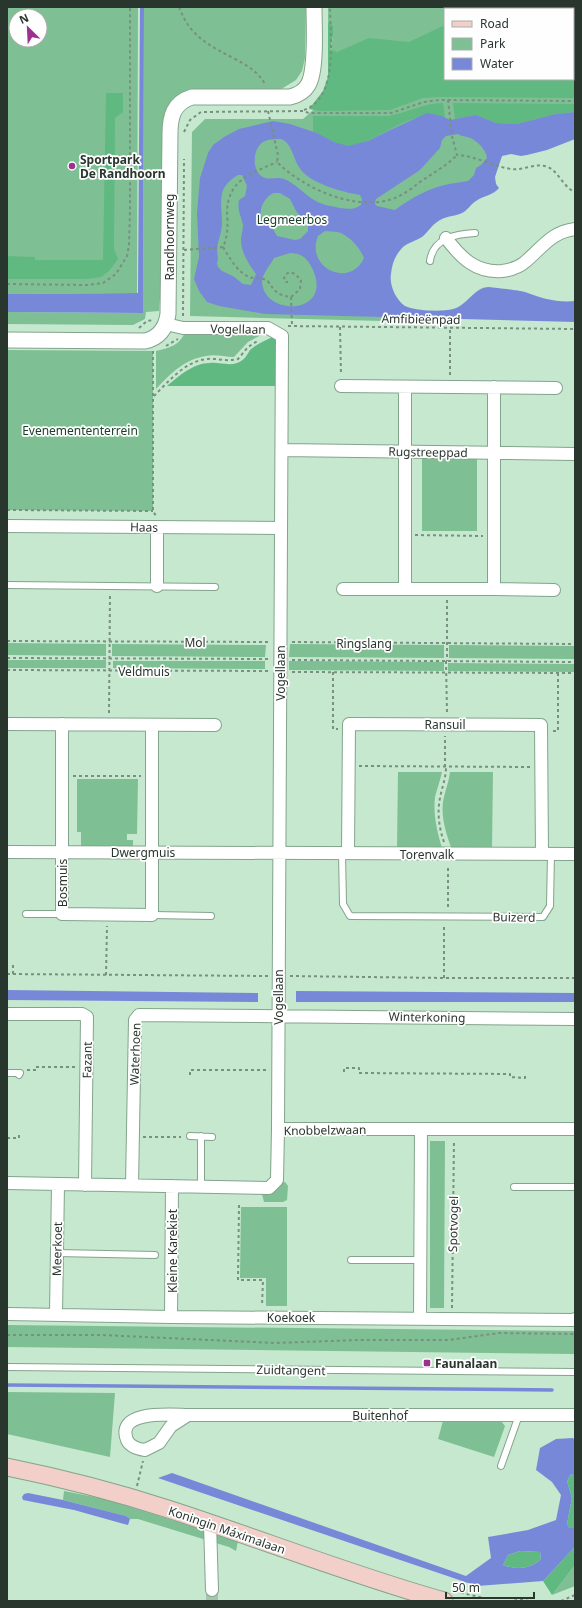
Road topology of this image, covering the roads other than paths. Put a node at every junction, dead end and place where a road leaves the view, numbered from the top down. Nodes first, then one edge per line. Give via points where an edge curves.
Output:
1 (314, 7) edge
2 (575, 229) edge
3 (475, 232) dead end
4 (446, 238) junction
5 (430, 261) dead end
6 (166, 324) junction
7 (7, 340) edge
8 (341, 386) road end
9 (405, 387) junction
10 (494, 387) junction
11 (556, 388) dead end
12 (282, 450) junction
13 (405, 452) junction
14 (494, 453) junction
15 (575, 454) edge
16 (7, 526) edge
17 (160, 527) junction
18 (281, 528) junction
19 (7, 585) edge
20 (157, 586) junction
21 (215, 587) dead end
22 (343, 589) dead end
23 (405, 589) junction
24 (494, 590) junction
25 (554, 590) dead end
26 (7, 724) edge
27 (62, 724) junction
28 (152, 725) junction
29 (214, 725) dead end
30 (7, 852) edge
31 (62, 852) junction
32 (151, 852) junction
33 (279, 853) junction
34 (345, 853) junction
35 (547, 854) junction
36 (575, 854) edge
37 (26, 914) dead end
38 (62, 914) junction
39 (152, 916) junction
40 (211, 916) dead end
41 (7, 1014) edge
42 (279, 1015) junction
43 (575, 1019) edge
44 (7, 1073) edge
45 (20, 1074) road end
46 (278, 1129) junction
47 (421, 1129) junction
48 (575, 1130) edge
49 (190, 1136) road end
50 (201, 1136) junction
51 (212, 1136) dead end
52 (7, 1183) edge
53 (58, 1184) junction
54 (85, 1185) junction
55 (132, 1185) junction
56 (172, 1186) junction
57 (201, 1186) junction
58 (514, 1187) dead end
59 (575, 1187) edge
60 (57, 1253) junction
61 (155, 1255) dead end
62 (351, 1260) dead end
63 (420, 1260) junction
64 (7, 1314) edge
65 (56, 1314) junction
66 (171, 1317) junction
67 (420, 1318) junction
68 (575, 1319) edge
69 (7, 1367) edge
70 (575, 1372) edge
71 (188, 1415) junction
72 (519, 1415) junction
73 (575, 1415) edge
74 (501, 1466) dead end
75 (7, 1467) edge
76 (210, 1524) junction
77 (212, 1590) tunnel mouth
78 (444, 1601) edge

1 - 6 street, Randhoornweg via 313,70 310,81 301,93 290,97 192,97 179,104 172,114
2 - 4 street via 560,232 550,238 524,263 513,269 498,271 482,270 456,251
3 - 4 lane
4 - 5 lane via 434,249
6 - 7 street via 157,336 145,341
6 - 12 street, Vogellaan via 183,328 272,330 282,336
8 - 9 street
9 - 10 street
9 - 13 street
10 - 11 street
10 - 14 street
12 - 13 street, Rugstreeppad
12 - 18 street, Vogellaan
13 - 14 street, Rugstreeppad
13 - 23 street
14 - 15 street, Rugstreeppad
14 - 24 street
16 - 17 street, Haas
17 - 18 street, Haas
17 - 20 street
18 - 33 street, Vogellaan
19 - 20 lane
20 - 21 lane
22 - 23 street
23 - 24 street
24 - 25 street
26 - 27 street
27 - 28 street
27 - 31 street
28 - 29 street
28 - 32 street
30 - 31 street, Dwergmuis
31 - 32 street, Dwergmuis
31 - 38 street, Bosmuis
32 - 33 street, Dwergmuis
32 - 39 street
33 - 34 street, Torenvalk
33 - 42 street, Vogellaan
34 - 35 street, Torenvalk
34 - 35 lane, Buizerd via 343,904 350,916 543,917 550,906
34 - 35 street, Ransuil via 349,724 446,724 541,725
35 - 36 street, Torenvalk
37 - 38 lane, Bosmuis
38 - 39 street, Bosmuis
39 - 40 lane, Bosmuis
41 - 54 street, Fazant via 85,1015 88,1019
42 - 43 street, Winterkoning
42 - 46 street, Vogellaan
42 - 55 street, Waterhoen via 142,1014 136,1017
44 - 45 lane
46 - 47 street, Knobbelzwaan
46 - 57 street, Knobbelzwaan via 277,1180 272,1186
47 - 48 street, Knobbelzwaan
47 - 63 street
49 - 50 lane
50 - 51 lane
50 - 57 lane
52 - 53 street, Knobbelzwaan
53 - 54 street, Knobbelzwaan
53 - 60 street, Meerkoet
54 - 55 street, Knobbelzwaan
55 - 56 street, Knobbelzwaan
56 - 57 street, Knobbelzwaan
56 - 66 street, Kleine Karekiet
58 - 59 lane
60 - 61 lane
60 - 65 street, Meerkoet
62 - 63 lane
63 - 67 street
64 - 65 street, Koekoek
65 - 66 street, Koekoek
66 - 67 street, Koekoek
67 - 68 street, Koekoek
69 - 70 lane, Zuidtangent
71 - 71 street, Buitenhof via 144,1416 134,1419 128,1424 127,1440 133,1447 146,1449 159,1443 171,1426
71 - 72 street, Buitenhof
72 - 73 street, Buitenhof
72 - 74 lane
75 - 76 main road, Koningin Máximalaan via 130,1498
76 - 77 street
76 - 78 main road, Koningin Máximalaan via 398,1588

